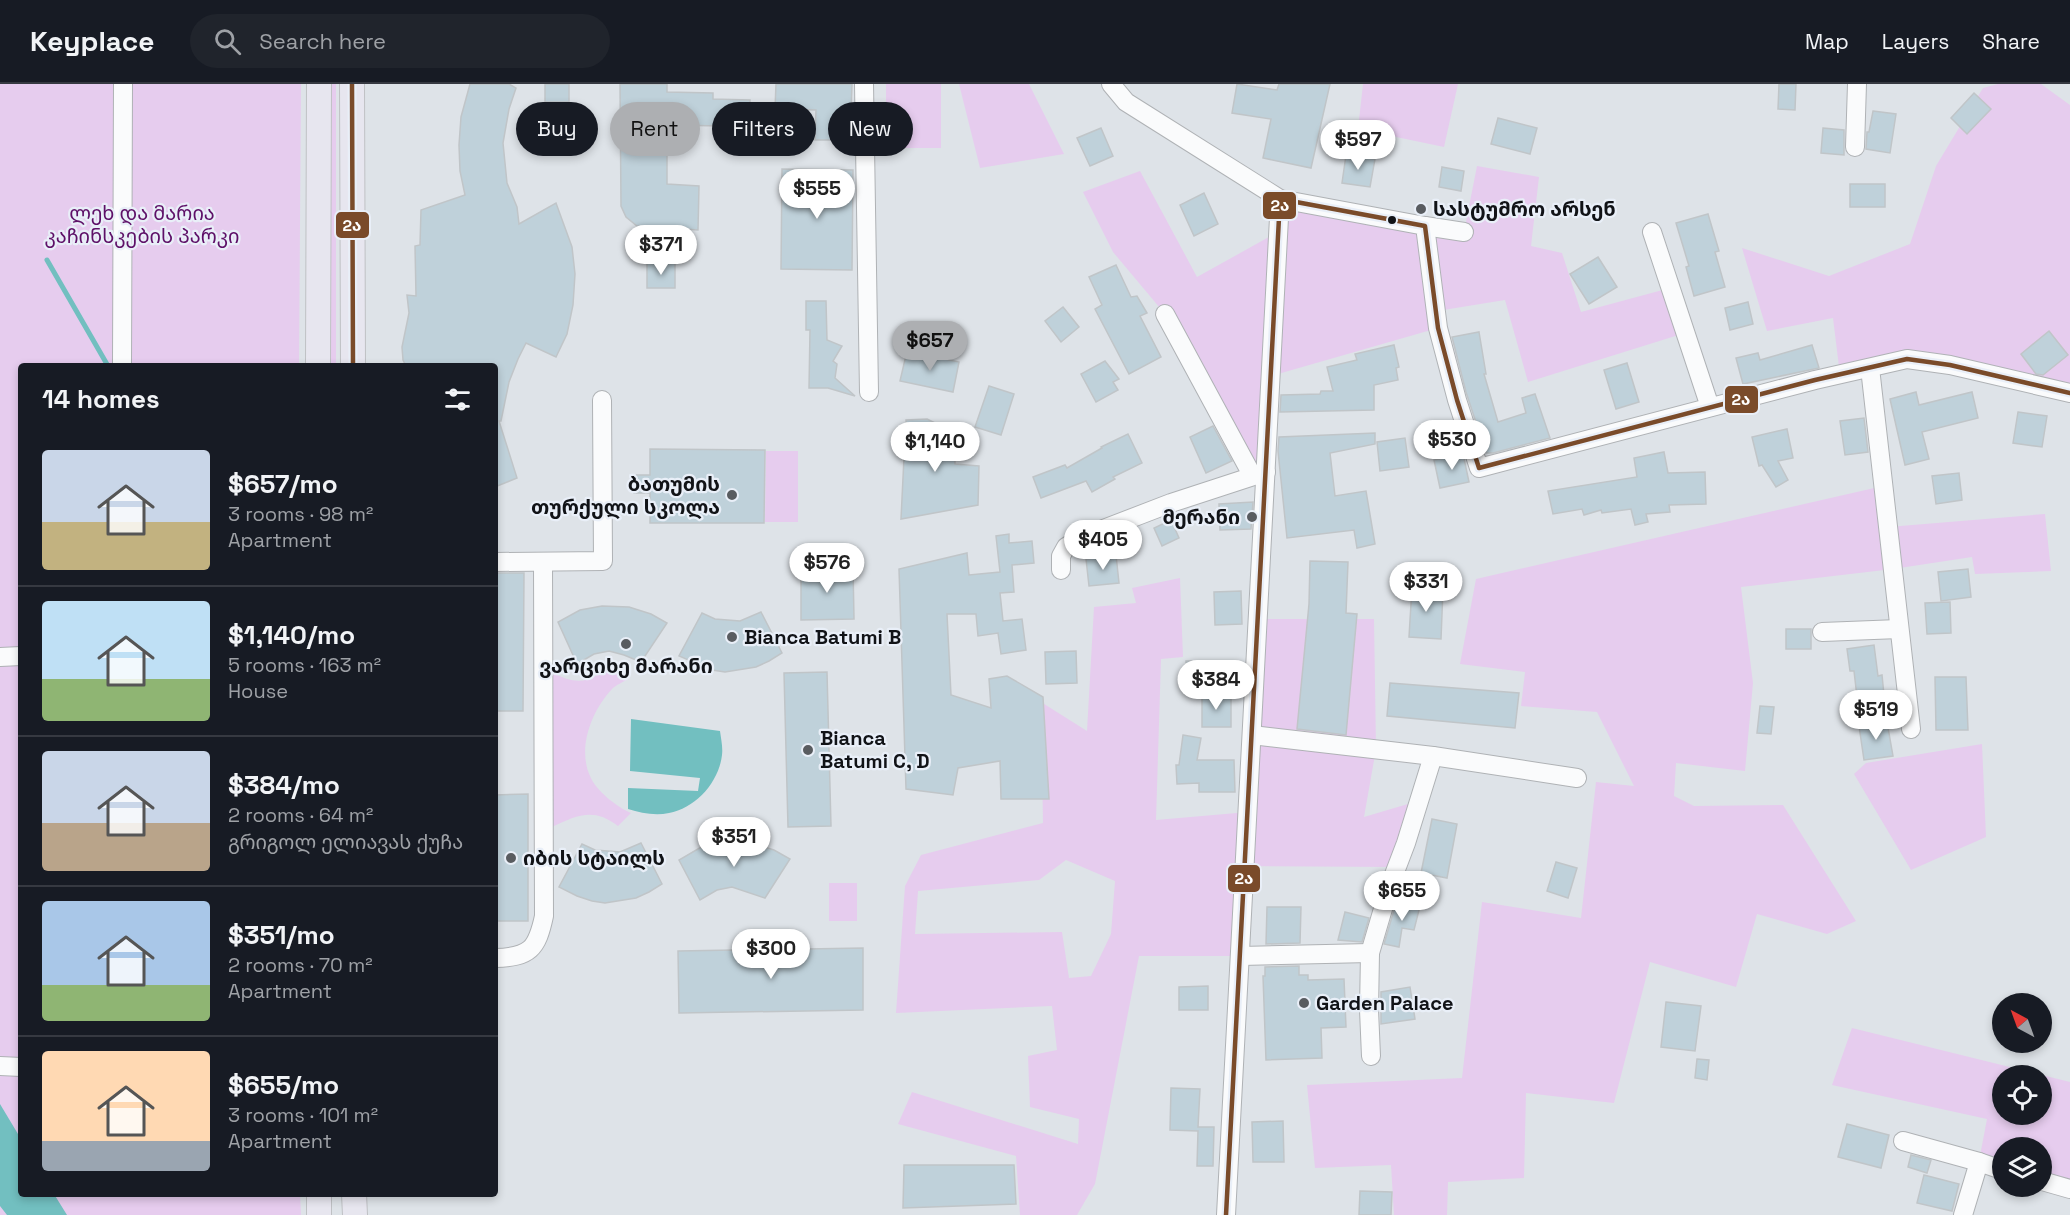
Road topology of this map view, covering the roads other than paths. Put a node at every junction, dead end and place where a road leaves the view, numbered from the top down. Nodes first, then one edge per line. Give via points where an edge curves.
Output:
1 (123, 84) edge
2 (319, 84) edge
3 (352, 84) edge
4 (864, 84) edge
5 (1111, 84) edge
6 (1857, 84) edge
7 (1856, 147) dead end
8 (1280, 198) junction
9 (1425, 226) junction
10 (1464, 232) dead end
11 (1652, 232) dead end
12 (1165, 314) dead end
13 (122, 363) edge
14 (318, 363) edge
15 (353, 363) edge
16 (1870, 368) junction
17 (869, 392) dead end
18 (2070, 393) edge
19 (602, 400) dead end
20 (1710, 408) junction
21 (1259, 474) junction
22 (498, 562) edge
23 (543, 562) junction
24 (1061, 570) dead end
25 (1899, 629) junction
26 (1822, 632) dead end
27 (18, 656) edge
28 (0, 657) edge
29 (1911, 729) dead end
30 (1252, 735) junction
31 (1434, 756) junction
32 (1577, 777) dead end
33 (1370, 953) junction
34 (1241, 956) junction
35 (498, 958) edge
36 (1371, 1056) dead end
37 (0, 1066) edge
38 (18, 1066) edge
39 (1904, 1141) dead end
40 (1978, 1162) junction
41 (1992, 1167) edge
42 (2052, 1184) edge
43 (2070, 1190) edge
44 (318, 1197) edge
45 (354, 1197) edge
46 (319, 1215) edge
47 (355, 1215) edge
48 (1226, 1215) edge
49 (1963, 1215) edge

1 - 13 street
2 - 14 main road
3 - 15 main road
4 - 17 street
5 - 8 street via 1126,102
6 - 7 street
8 - 9 street
8 - 21 street
9 - 10 street
9 - 20 street via 1438,328 1479,468
11 - 20 street
12 - 21 street
16 - 18 street via 1907,359
16 - 20 street
16 - 25 street
19 - 23 street via 603,561
21 - 24 street via 1080,538 1066,547
21 - 30 street
22 - 23 street
23 - 35 street via 544,916 539,939 528,951 514,958
25 - 26 street
25 - 29 street
27 - 28 street
30 - 31 street
30 - 34 street
31 - 32 street
31 - 33 street
33 - 34 street
33 - 36 street
34 - 48 street
37 - 38 street
39 - 40 street
40 - 41 street
40 - 49 street
42 - 43 street
44 - 46 main road
45 - 47 main road

